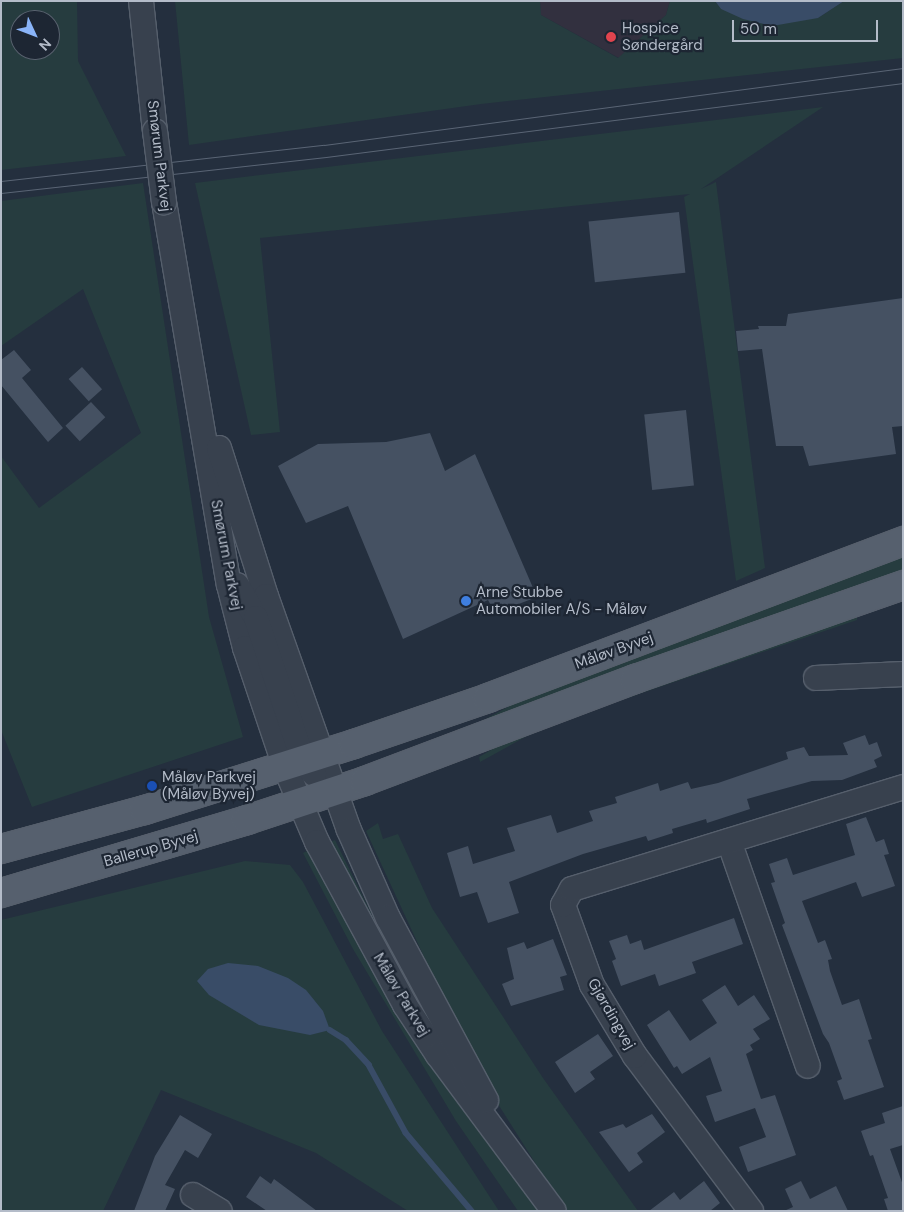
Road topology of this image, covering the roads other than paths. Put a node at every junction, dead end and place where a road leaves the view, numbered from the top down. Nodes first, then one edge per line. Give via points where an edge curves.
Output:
1 (141, 1) edge
2 (188, 339) junction
3 (903, 542) edge
4 (903, 585) edge
5 (903, 674) edge
6 (816, 678) dead end
7 (303, 760) junction
8 (903, 786) edge
9 (335, 792) junction
10 (300, 803) junction
11 (729, 841) junction
12 (1, 849) edge
13 (1, 892) edge
14 (808, 1066) dead end
15 (527, 1173) junction
16 (193, 1195) dead end
17 (220, 1211) edge
18 (554, 1211) edge
19 (751, 1211) edge

1 - 2 street, Smørum Parkvej, bridge via 164,202
2 - 7 street, Smørum Parkvej via 243,525
2 - 7 street, Smørum Parkvej via 226,566 245,648
3 - 7 main road, Måløv Byvej via 488,698
4 - 9 main road via 634,679
5 - 6 street
7 - 9 street, Måløv Parkvej
7 - 10 street, Måløv Parkvej
7 - 12 main road
8 - 11 street, Gjørdingvej
9 - 10 main road, Ballerup Byvej
9 - 15 street, Måløv Parkvej via 388,918
10 - 13 main road, Ballerup Byvej
10 - 15 street, Måløv Parkvej via 355,915 405,1005 438,1056
11 - 14 street
11 - 19 street, Gjørdingvej via 572,889 563,905 592,985 635,1056
15 - 18 street, Måløv Parkvej
16 - 17 street

